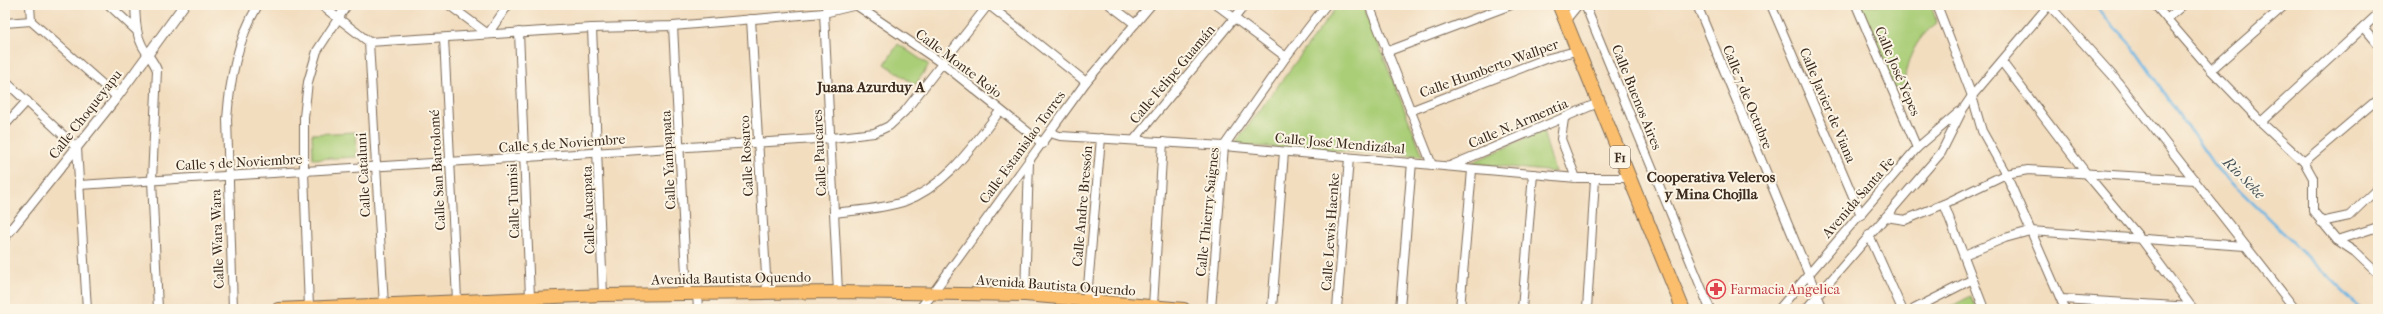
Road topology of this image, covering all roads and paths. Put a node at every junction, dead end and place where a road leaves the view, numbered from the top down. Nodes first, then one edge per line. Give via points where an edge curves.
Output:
1 (30, 5) edge
2 (109, 5) edge
3 (135, 5) edge
4 (184, 5) edge
5 (258, 5) edge
6 (321, 5) edge
7 (347, 5) edge
8 (449, 5) edge
9 (508, 5) edge
10 (829, 5) edge
11 (856, 5) edge
12 (988, 5) edge
13 (1110, 5) edge
14 (1151, 5) edge
15 (1217, 5) edge
16 (1245, 5) edge
17 (1326, 5) edge
18 (1368, 5) edge
19 (1511, 5) edge
20 (1559, 5) edge
21 (1578, 5) edge
22 (1586, 5) edge
23 (1697, 5) edge
24 (1771, 5) edge
25 (1856, 5) edge
26 (1937, 5) edge
27 (2049, 5) edge
28 (2155, 5) edge
29 (2183, 5) edge
30 (2285, 5) edge
31 (824, 13) junction
32 (2378, 14) edge
33 (337, 17) junction
34 (1234, 18) junction
35 (751, 19) junction
36 (2167, 19) junction
37 (1565, 21) junction
38 (31, 22) junction
39 (5, 23) edge
40 (1135, 24) junction
41 (673, 26) junction
42 (2364, 27) junction
43 (592, 28) junction
44 (137, 31) junction
45 (519, 32) junction
46 (488, 34) junction
47 (444, 38) junction
48 (368, 42) junction
49 (2378, 44) edge
50 (1576, 51) junction
51 (1386, 52) junction
52 (148, 54) junction
53 (1286, 57) junction
54 (2002, 62) junction
55 (943, 64) junction
56 (2211, 70) junction
57 (5, 81) edge
58 (1086, 82) junction
59 (1972, 96) junction
60 (117, 97) junction
61 (2378, 99) edge
62 (27, 101) junction
63 (1598, 103) junction
64 (1963, 109) junction
65 (1000, 111) junction
66 (1410, 111) junction
67 (1564, 119) junction
68 (2261, 122) junction
69 (5, 125) edge
70 (1050, 133) junction
71 (832, 138) junction
72 (1101, 138) junction
73 (1134, 140) junction
74 (758, 142) junction
75 (1163, 142) junction
76 (1043, 144) junction
77 (1224, 146) junction
78 (77, 148) junction
79 (680, 148) junction
80 (1917, 148) junction
81 (1284, 152) junction
82 (599, 154) junction
83 (1349, 158) junction
84 (524, 159) junction
85 (1029, 161) junction
86 (1412, 162) junction
87 (2304, 162) junction
88 (450, 163) junction
89 (1432, 165) junction
90 (1448, 167) junction
91 (376, 168) junction
92 (1472, 170) junction
93 (304, 172) junction
94 (2086, 173) junction
95 (1533, 174) junction
96 (2006, 174) junction
97 (228, 176) junction
98 (1576, 178) junction
99 (1629, 178) junction
100 (1595, 179) junction
101 (152, 180) junction
102 (2195, 180) junction
103 (79, 185) junction
104 (2378, 188) edge
105 (1944, 204) junction
106 (836, 213) junction
107 (1861, 215) junction
108 (1886, 217) junction
109 (2321, 222) junction
110 (2378, 227) edge
111 (2030, 231) junction
112 (1869, 235) junction
113 (5, 237) edge
114 (2142, 240) junction
115 (2337, 240) junction
116 (2245, 246) junction
117 (1964, 255) junction
118 (1807, 274) junction
119 (2378, 274) edge
120 (1973, 279) junction
121 (767, 292) junction
122 (838, 292) junction
123 (692, 293) junction
124 (933, 293) junction
125 (603, 295) junction
126 (1025, 295) junction
127 (1817, 296) junction
128 (530, 297) junction
129 (2062, 299) junction
130 (457, 300) junction
131 (1087, 305) edge
132 (384, 306) junction
133 (1153, 306) junction
134 (309, 308) junction
135 (2192, 308) edge
136 (86, 309) edge
137 (158, 309) edge
138 (233, 309) edge
139 (278, 309) edge
140 (698, 309) edge
141 (920, 309) edge
142 (1184, 309) edge
143 (1212, 309) edge
144 (1272, 309) edge
145 (1337, 309) edge
146 (1400, 309) edge
147 (1460, 309) edge
148 (1522, 309) edge
149 (1586, 309) edge
150 (1683, 309) edge
151 (1710, 309) edge
152 (1779, 309) edge
153 (1806, 309) edge
154 (1823, 309) edge
155 (1902, 309) edge
156 (1914, 309) edge
157 (1984, 309) edge
158 (2066, 309) edge
159 (2295, 309) edge

1 - 38 street
2 - 44 street
3 - 44 street
4 - 52 street, Calle Choqueyapu
5 - 97 street, Calle Wara Wara via 247,23 237,52 229,89
6 - 33 street
7 - 33 street
8 - 46 street
9 - 46 street
10 - 31 street
11 - 31 street
11 - 55 street, Calle Monte Rojo
12 - 55 street, Calle 5 de Noviembre
12 - 58 street
13 - 40 street
14 - 40 street, Calle Estanislao Torres
15 - 34 street
16 - 34 street, Calle Felipe Guamán
17 - 53 street, Calle Thierry Saignes
18 - 51 street
19 - 51 street
20 - 37 highway, F1
21 - 37 street
22 - 151 street, Calle Buenos Aires
23 - 118 street, Calle 7 de Octubre
24 - 107 street, Calle Javier de Viana
25 - 80 street, Calle José Yepes
26 - 59 street
27 - 54 street, Avenida Santa Fe
27 - 102 street via 2113,76
28 - 36 street
29 - 36 street
30 - 56 street
31 - 35 street
31 - 71 street, Calle Paucares
32 - 42 street
33 - 48 street
33 - 93 street via 317,51 308,82 304,117
34 - 53 street
34 - 73 street, Calle Felipe Guamán
35 - 41 street
35 - 74 street, Calle Rosarco
36 - 56 street
37 - 50 highway, F1
38 - 39 street
38 - 60 street
40 - 58 street, Calle Estanislao Torres
41 - 43 street
41 - 79 street, Calle Yampapata
42 - 49 street
42 - 68 street
43 - 45 street
43 - 82 street, Calle Aucapata
44 - 52 street
45 - 46 street
45 - 84 street, Calle Tumisi
46 - 47 street
47 - 48 street
47 - 88 street, Calle San Bartolomé
48 - 91 street, Calle Cataluni
50 - 63 highway, F1
50 - 66 street, Calle Humberto Wallper via 1545,59
51 - 66 street
52 - 60 street, Calle Choqueyapu
52 - 101 street via 157,70
53 - 77 street, Calle Thierry Saignes
54 - 59 street, Avenida Santa Fe
54 - 94 street
55 - 65 street, Calle Monte Rojo
55 - 71 street, Calle 5 de Noviembre via 905,111 889,126 874,133
56 - 68 street
57 - 62 street
58 - 70 street, Calle Estanislao Torres
59 - 64 street, Avenida Santa Fe
59 - 96 street via 1982,131
60 - 78 street, Calle Choqueyapu
61 - 87 street
62 - 69 street
62 - 78 street
63 - 67 street, Calle N. Armentia
63 - 99 highway, F1
64 - 80 street, Avenida Santa Fe
64 - 108 street, Avenida Santa Fe via 1941,153
65 - 76 street, Calle Monte Rojo
65 - 106 street via 966,154 925,192 903,202
66 - 89 street
67 - 90 street, Calle N. Armentia
67 - 98 street via 1561,139
68 - 87 street
70 - 72 street, Calle José Mendizábal via 1060,136
70 - 76 street, Calle Estanislao Torres
71 - 74 street, Calle 5 de Noviembre
71 - 106 street, Calle Paucares
72 - 73 street, Calle José Mendizábal
72 - 131 street, Calle Andre Bressón
73 - 75 street, Calle José Mendizábal
74 - 79 street, Calle 5 de Noviembre
74 - 121 street, Calle Rosarco
75 - 77 street, Calle José Mendizábal
75 - 133 street
76 - 85 street, Calle Estanislao Torres
77 - 81 street, Calle José Mendizábal
77 - 143 street, Calle Thierry Saignes
78 - 103 street
78 - 113 street, Calle Choqueyapu
79 - 82 street, Calle 5 de Noviembre
79 - 123 street, Calle Yampapata
80 - 107 street, Avenida Santa Fe
81 - 83 street, Calle José Mendizábal
81 - 144 street
82 - 84 street, Calle 5 de Noviembre
82 - 125 street, Calle Aucapata
83 - 86 street, Calle José Mendizábal
83 - 145 street, Calle Lewis Haenke
84 - 88 street, Calle 5 de Noviembre
84 - 128 street, Calle Tumisi
85 - 124 street, Calle Estanislao Torres
85 - 126 street
86 - 89 street, Calle José Mendizábal
86 - 146 street
87 - 109 street via 2313,178 2313,211
88 - 91 street, Calle 5 de Noviembre
88 - 130 street, Calle San Bartolomé
89 - 90 street, Calle José Mendizábal
90 - 92 street, Calle José Mendizábal
91 - 93 street, Calle 5 de Noviembre
91 - 132 street, Calle Cataluni
92 - 95 street, Calle José Mendizábal
92 - 147 street
93 - 97 street, Calle 5 de Noviembre
93 - 134 street
94 - 96 street via 2028,170
94 - 102 street
94 - 114 street
95 - 98 street, Calle José Mendizábal
95 - 148 street
96 - 105 street
96 - 111 street
97 - 101 street, Calle 5 de Noviembre
97 - 138 street, Calle Wara Wara
98 - 100 street, Calle José Mendizábal
99 - 100 street, Calle José Mendizábal
99 - 150 highway, F1
100 - 149 street
101 - 103 street, Calle 5 de Noviembre
101 - 137 street
102 - 116 street
103 - 136 street
104 - 109 street via 2348,216
105 - 108 street via 1904,220
105 - 117 street
106 - 122 street, Calle Paucares
107 - 118 street, Avenida Santa Fe
108 - 112 street, Avenida Santa Fe
109 - 115 street
110 - 115 street
111 - 114 street
111 - 117 street
111 - 129 street
112 - 127 street, Avenida Santa Fe
112 - 155 street
114 - 116 street
114 - 135 street
115 - 119 street via 2355,252
116 - 159 street
117 - 120 street
118 - 127 street, Calle 7 de Octubre
118 - 152 street, Avenida Santa Fe
120 - 156 street
120 - 157 street
121 - 122 main road, Avenida Bautista Oquendo
121 - 123 main road, Avenida Bautista Oquendo
122 - 124 main road, Avenida Bautista Oquendo
123 - 125 main road, Avenida Bautista Oquendo
123 - 140 street, Calle Yampapata
124 - 126 main road, Avenida Bautista Oquendo
124 - 141 street, Calle Estanislao Torres
125 - 128 main road, Avenida Bautista Oquendo
126 - 131 main road, Avenida Bautista Oquendo
127 - 153 street, Avenida Santa Fe
127 - 154 street, Calle 7 de Octubre
128 - 130 main road, Avenida Bautista Oquendo
129 - 135 street
129 - 158 street
130 - 132 main road, Avenida Bautista Oquendo
131 - 133 main road, Avenida Bautista Oquendo
132 - 134 main road, Avenida Bautista Oquendo
133 - 142 main road, Avenida Bautista Oquendo
134 - 139 main road, Avenida Bautista Oquendo

